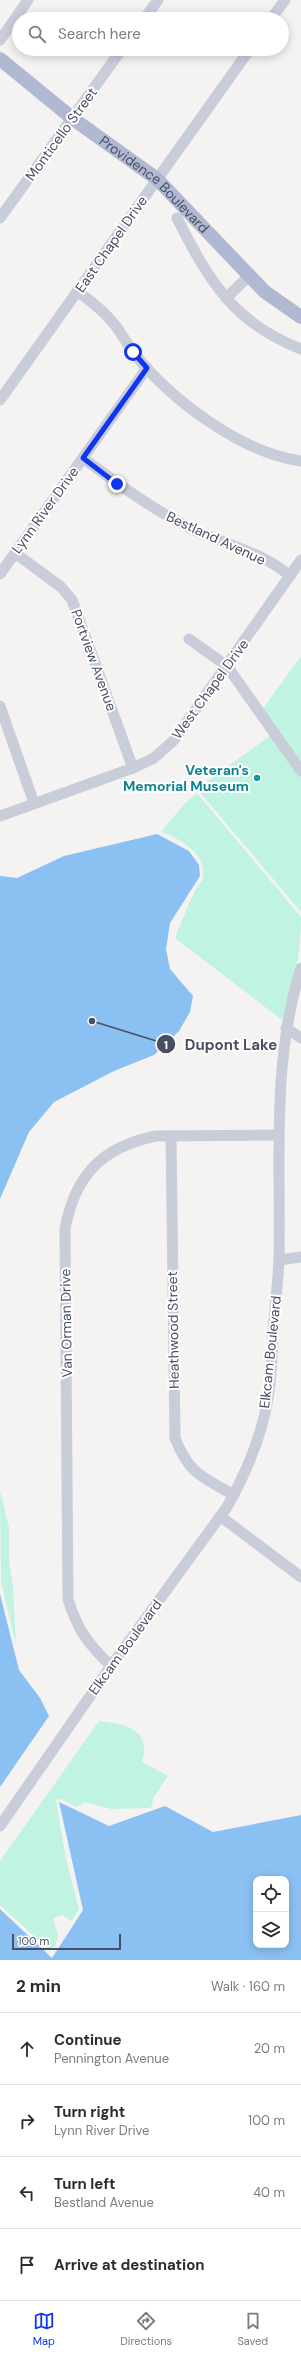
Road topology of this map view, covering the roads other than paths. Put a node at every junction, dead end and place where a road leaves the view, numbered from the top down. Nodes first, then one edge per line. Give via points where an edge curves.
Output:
1 (28, 0) edge
2 (158, 0) edge
3 (284, 0) edge
4 (20, 12) edge
5 (149, 12) edge
6 (276, 12) edge
7 (12, 23) edge
8 (0, 40) edge
9 (117, 56) edge
10 (245, 56) edge
11 (0, 59) edge
12 (72, 118) junction
13 (157, 179) junction
14 (0, 218) edge
15 (177, 218) dead end
16 (249, 276) junction
17 (77, 291) junction
18 (226, 298) junction
19 (301, 316) edge
20 (301, 348) edge
21 (147, 368) junction
22 (0, 400) edge
23 (83, 458) junction
24 (301, 462) edge
25 (15, 553) junction
26 (301, 560) edge
27 (0, 574) edge
28 (290, 576) junction
29 (189, 639) dead end
30 (227, 666) junction
31 (0, 706) edge
32 (133, 768) junction
33 (301, 771) edge
34 (34, 804) junction
35 (0, 816) edge
36 (301, 968) edge
37 (286, 1028) junction
38 (301, 1038) edge
39 (278, 1135) junction
40 (171, 1136) junction
41 (301, 1257) edge
42 (279, 1260) junction
43 (234, 1495) junction
44 (220, 1516) junction
45 (301, 1577) edge
46 (111, 1666) junction
47 (0, 1826) edge

1 - 4 street
2 - 5 street
3 - 6 street
7 - 8 street
9 - 12 street, Monticello Street
10 - 13 street, East Chapel Drive
11 - 12 main road, Providence Boulevard
12 - 13 main road, Providence Boulevard
12 - 14 street, Monticello Street
13 - 16 main road, Providence Boulevard
13 - 17 street, East Chapel Drive
15 - 18 street, Providence Boulevard via 203,269
16 - 18 street
16 - 19 main road, Providence Boulevard via 265,292
17 - 21 street via 96,305 116,326
17 - 22 street, East Chapel Drive
18 - 20 street, Providence Boulevard via 252,323
21 - 23 street, Lynn River Drive
21 - 24 street via 170,392 202,417 246,442
23 - 25 street, Lynn River Drive
23 - 28 street, Bestland Avenue via 152,507 196,531 261,558
25 - 27 street, Lynn River Drive
25 - 32 street, Portview Avenue via 61,587 72,600
26 - 28 street, West Chapel Drive
28 - 30 street, West Chapel Drive
29 - 30 street
30 - 32 street, West Chapel Drive via 174,740 154,758
30 - 33 street
31 - 34 street
32 - 34 street, West Chapel Drive
34 - 35 street, West Chapel Drive
36 - 37 street, Elkcam Boulevard
37 - 38 street
37 - 39 street, Elkcam Boulevard
39 - 40 street, Van Orman Drive
39 - 42 street, Elkcam Boulevard
40 - 43 street, Heathwood Street via 175,1438 184,1460 200,1476
40 - 46 street, Van Orman Drive via 137,1140 105,1156 89,1171 76,1189 65,1229 68,1599 80,1630 90,1645
41 - 42 street
42 - 43 street, Elkcam Boulevard via 268,1398 254,1451
43 - 44 street, Elkcam Boulevard
44 - 45 street
44 - 46 street, Elkcam Boulevard
46 - 47 street, Elkcam Boulevard

